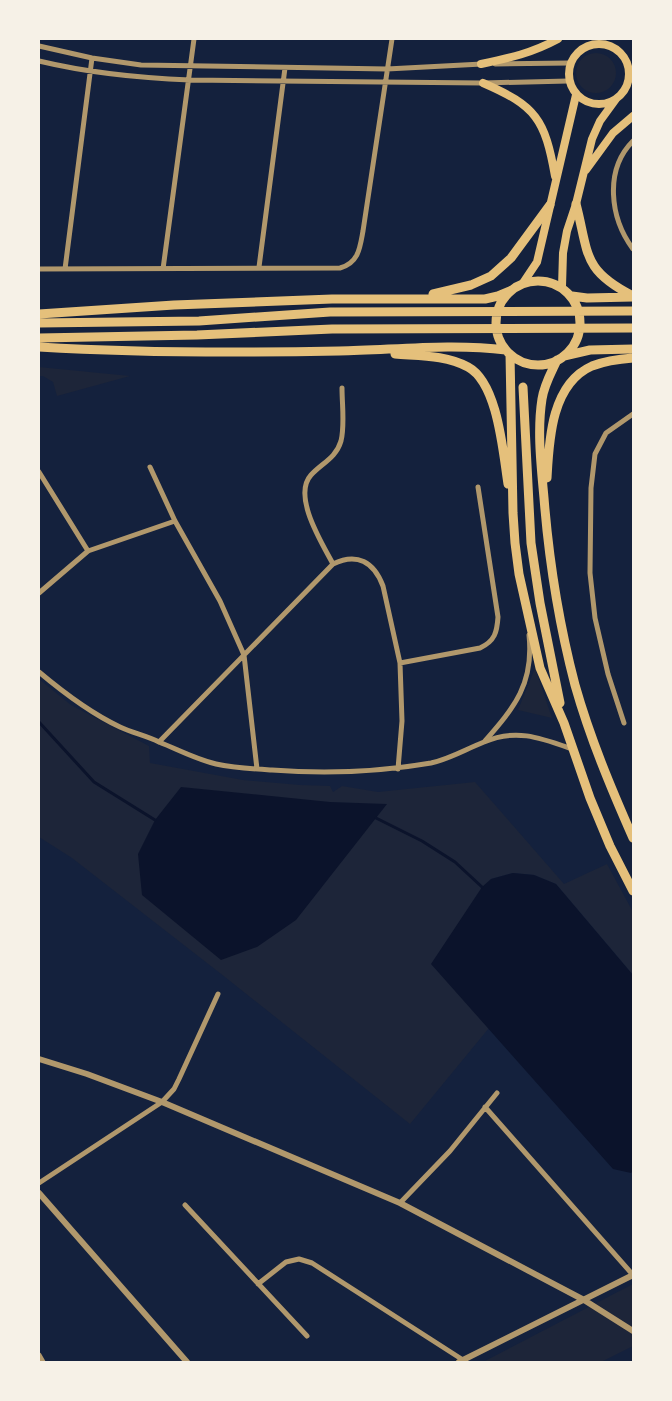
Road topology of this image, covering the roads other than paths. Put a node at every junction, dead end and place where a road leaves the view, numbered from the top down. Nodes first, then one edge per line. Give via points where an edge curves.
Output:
1 (194, 39) edge
2 (392, 39) edge
3 (558, 39) edge
4 (598, 41) edge
5 (614, 43) edge
6 (39, 46) edge
7 (92, 58) junction
8 (39, 61) edge
9 (481, 64) junction
10 (570, 64) junction
11 (192, 66) junction
12 (631, 67) edge
13 (285, 68) junction
14 (387, 68) junction
15 (91, 72) junction
16 (190, 80) junction
17 (568, 80) junction
18 (283, 82) junction
19 (385, 83) junction
20 (483, 83) junction
21 (630, 87) edge
22 (576, 95) junction
23 (616, 99) junction
24 (633, 116) edge
25 (633, 141) edge
26 (582, 176) junction
27 (556, 180) junction
28 (576, 204) junction
29 (550, 205) junction
30 (633, 248) edge
31 (259, 267) junction
32 (65, 268) junction
33 (39, 269) edge
34 (163, 269) junction
35 (523, 283) junction
36 (562, 287) junction
37 (512, 290) junction
38 (572, 296) junction
39 (633, 297) edge
40 (412, 298) junction
41 (633, 311) edge
42 (39, 314) edge
43 (39, 323) edge
44 (633, 328) edge
45 (39, 338) edge
46 (39, 347) edge
47 (633, 349) edge
48 (338, 351) junction
49 (508, 352) junction
50 (561, 358) junction
51 (633, 358) edge
52 (523, 387) dead end
53 (342, 388) dead end
54 (633, 414) edge
55 (150, 466) dead end
56 (39, 472) edge
57 (478, 487) dead end
58 (513, 513) junction
59 (545, 514) junction
60 (175, 521) junction
61 (88, 551) junction
62 (333, 564) junction
63 (39, 593) edge
64 (526, 604) junction
65 (244, 655) junction
66 (400, 663) junction
67 (39, 672) edge
68 (564, 723) junction
69 (624, 723) dead end
70 (485, 741) junction
71 (159, 742) junction
72 (572, 749) junction
73 (257, 769) junction
74 (398, 769) junction
75 (633, 838) edge
76 (633, 890) edge
77 (218, 994) dead end
78 (39, 1060) edge
79 (497, 1093) dead end
80 (162, 1102) junction
81 (485, 1107) junction
82 (39, 1183) edge
83 (39, 1193) edge
84 (400, 1203) junction
85 (185, 1205) dead end
86 (633, 1275) edge
87 (258, 1284) junction
88 (584, 1300) junction
89 (633, 1331) edge
90 (307, 1336) dead end
91 (39, 1355) edge
92 (461, 1361) edge
93 (43, 1362) edge
94 (187, 1362) edge

1 - 11 street
2 - 14 street
3 - 9 main road via 536,50
4 - 5 main road
4 - 10 main road via 580,50
5 - 12 main road
6 - 7 street
7 - 11 street via 141,65
7 - 15 street
8 - 15 street
9 - 10 street
9 - 14 street
10 - 17 main road
11 - 13 street
11 - 16 street
12 - 21 main road
13 - 14 street
13 - 18 street
14 - 19 street
15 - 16 street
15 - 32 street
16 - 18 street
16 - 34 street
17 - 20 street
17 - 22 main road
18 - 19 street
18 - 31 street
19 - 20 street
19 - 31 street via 360,249 354,259 348,266 340,268
20 - 27 main road via 521,102 536,117 545,132
21 - 23 main road
22 - 23 main road via 595,105
22 - 27 main road
23 - 26 main road via 592,139
24 - 26 main road via 613,133
25 - 30 street via 614,176 613,194 624,236
26 - 28 main road
27 - 29 main road
28 - 36 main road via 563,253
28 - 39 highway via 590,260 601,276
29 - 35 main road via 537,262
29 - 40 highway via 511,258 491,276 471,285
31 - 34 street
32 - 33 street
32 - 34 street
35 - 36 highway via 536,280
35 - 37 highway
36 - 38 highway
37 - 40 highway via 485,299
37 - 49 highway via 502,300 496,326 499,339
38 - 39 highway
38 - 50 highway via 581,321 579,334
40 - 42 highway via 184,305
41 - 43 highway via 330,312 199,321
44 - 45 highway via 332,329 188,336
46 - 48 highway via 174,352
47 - 50 highway via 590,350
48 - 49 highway via 482,347
48 - 58 highway via 436,357 469,367 479,376 492,400
49 - 50 highway via 533,364 545,364
49 - 58 highway
50 - 59 highway via 547,380 542,399 540,445
51 - 59 highway via 590,367 570,383 563,394 549,448
52 - 68 highway via 531,543
53 - 62 street via 340,442 334,456 310,476 305,492 311,522
54 - 69 street via 606,433 595,454 591,488 590,573 595,618
55 - 60 street
56 - 61 street
57 - 66 street via 498,617 495,636 480,648
58 - 64 highway via 519,574
59 - 75 highway via 560,617 576,685 594,743
60 - 61 street
60 - 65 street via 220,601
61 - 63 street
62 - 65 street
62 - 66 street via 342,559 361,560 378,575
64 - 68 highway via 540,668
64 - 70 street via 529,666 510,712
65 - 71 street
65 - 73 street
66 - 74 street via 402,721
67 - 71 street via 72,699 121,728
68 - 72 highway
70 - 72 street via 516,734 530,735
70 - 74 street via 439,761
71 - 73 street via 183,754 217,764
72 - 76 highway via 610,846
73 - 74 street via 312,772
77 - 80 street via 180,1079
78 - 80 street
79 - 81 street
80 - 82 street
80 - 84 street
81 - 84 street via 450,1151
81 - 86 street
83 - 94 street
84 - 88 street
85 - 87 street
86 - 88 street
87 - 90 street
87 - 92 street via 286,1262 299,1259 312,1263
88 - 89 street
88 - 92 street
91 - 93 street

